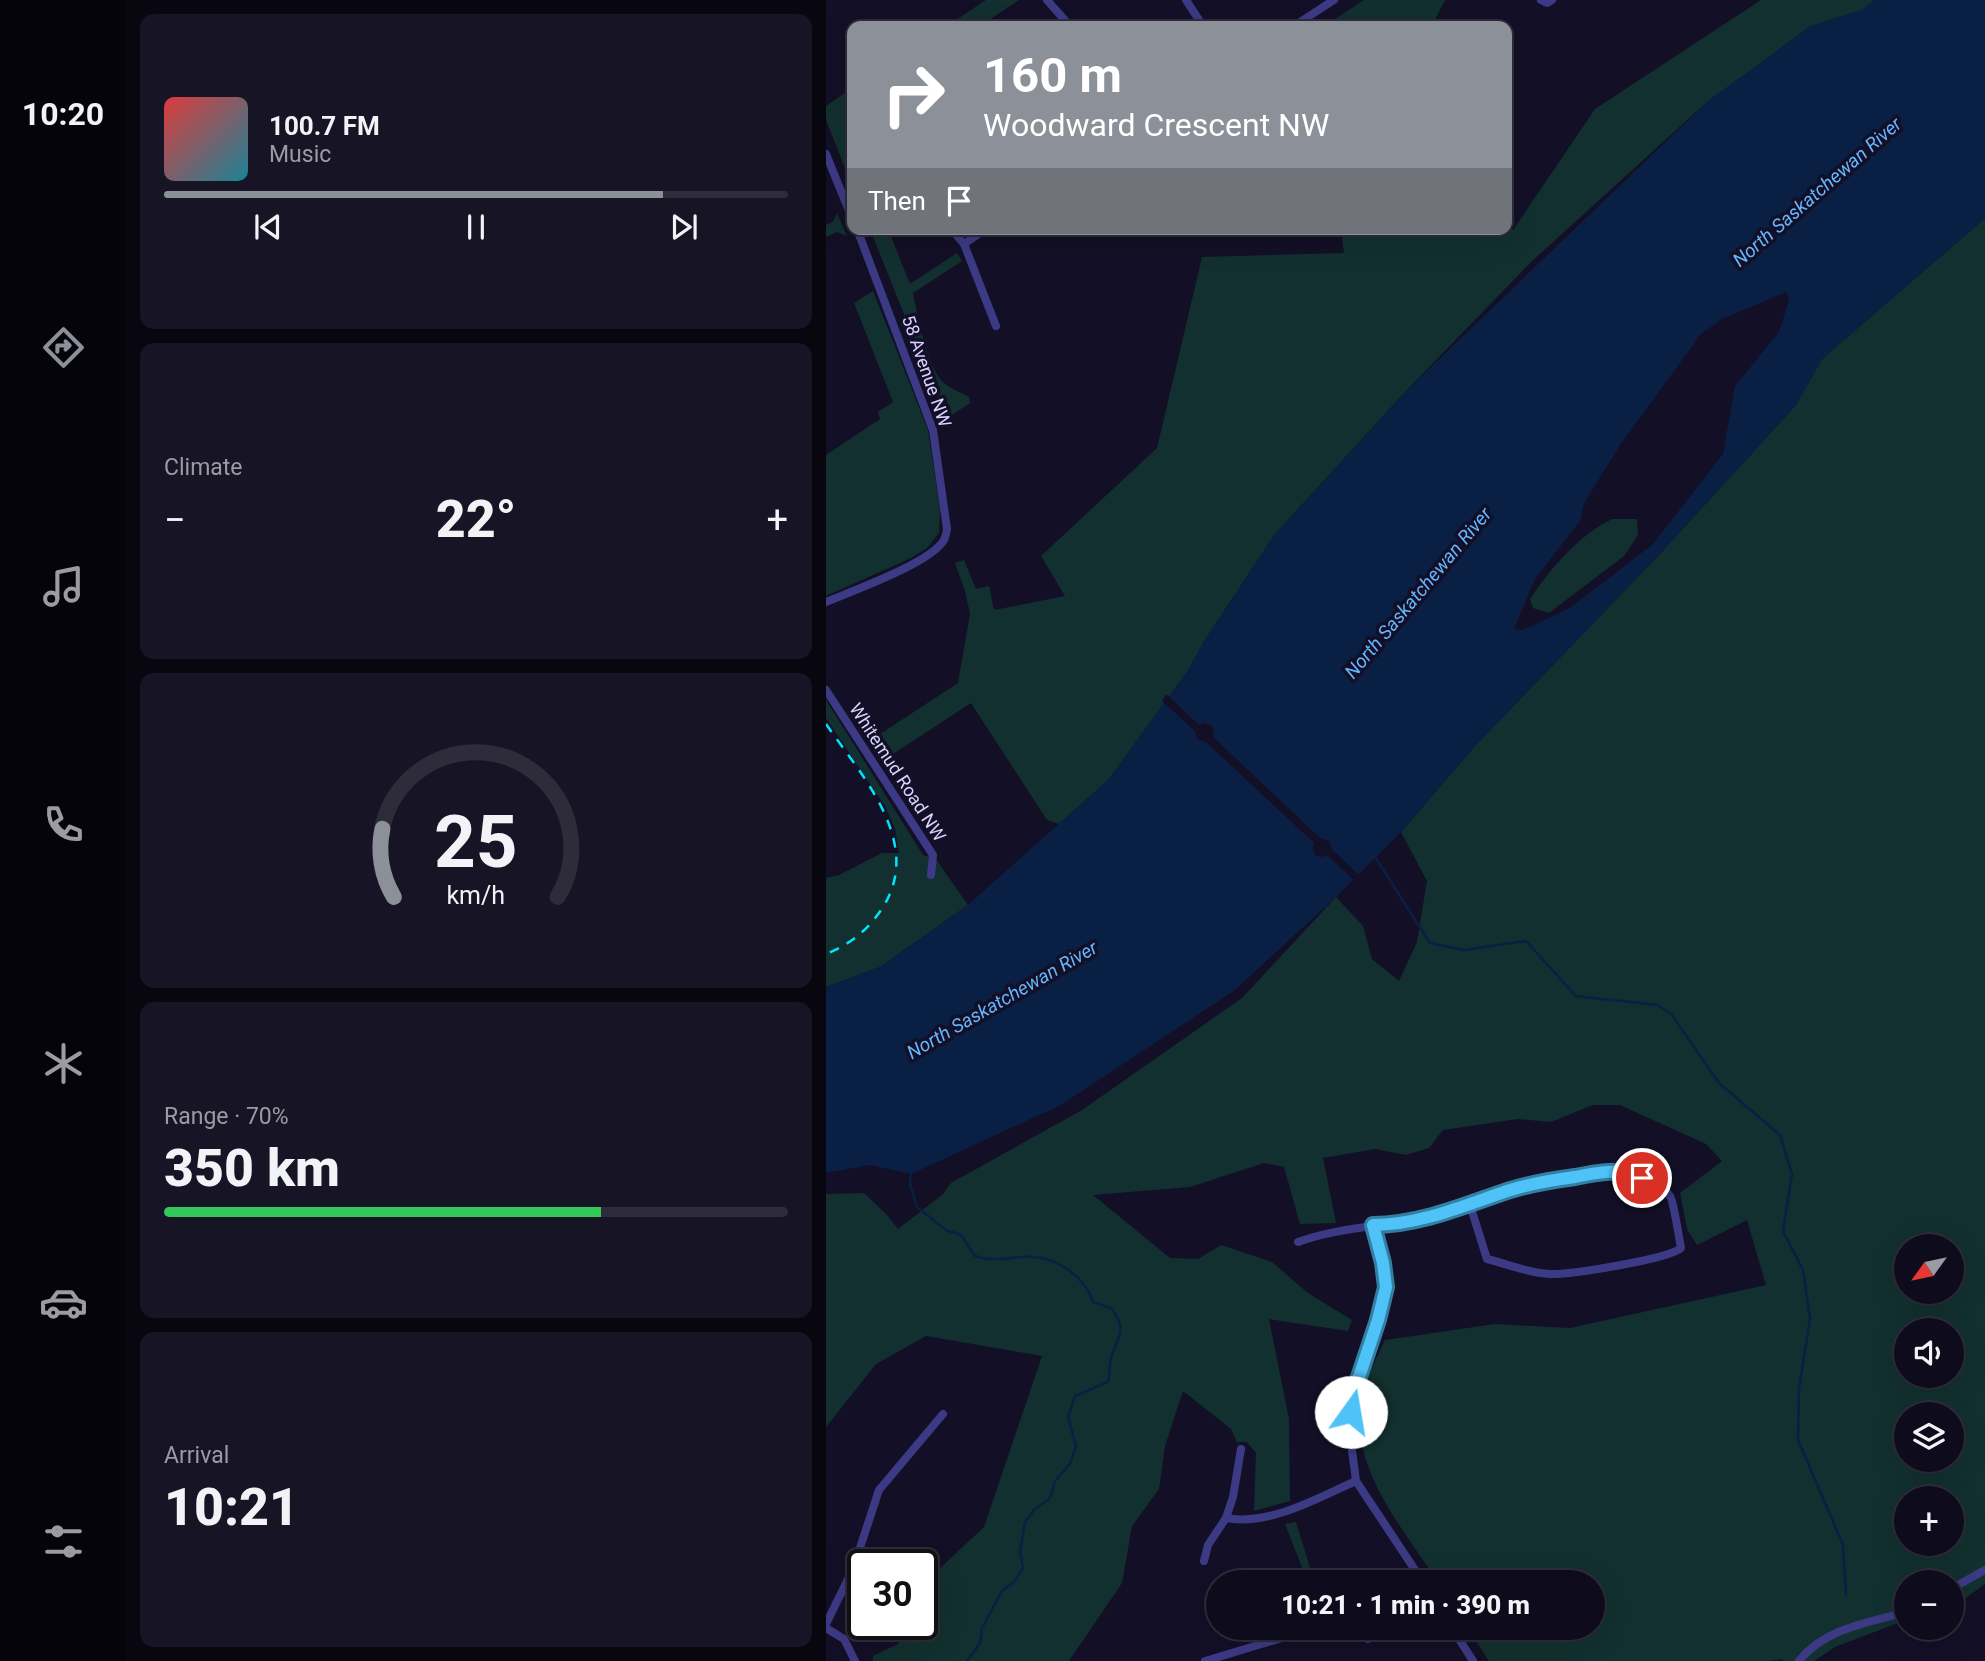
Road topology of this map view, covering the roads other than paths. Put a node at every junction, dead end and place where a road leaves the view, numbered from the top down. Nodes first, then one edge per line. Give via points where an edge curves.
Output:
1 (1047, 0) edge
2 (1186, 0) edge
3 (1334, 0) edge
4 (1319, 4) edge
5 (1066, 21) edge
6 (1200, 21) edge
7 (1300, 21) edge
8 (826, 154) edge
9 (847, 206) edge
10 (858, 235) edge
11 (956, 235) edge
12 (977, 235) edge
13 (964, 244) junction
14 (996, 326) dead end
15 (826, 602) edge
16 (826, 690) edge
17 (930, 875) dead end
18 (1470, 1205) junction
19 (1373, 1225) junction
20 (1298, 1242) dead end
21 (943, 1414) dead end
22 (1241, 1449) dead end
23 (1356, 1481) junction
24 (1226, 1518) junction
25 (1204, 1561) dead end
26 (1415, 1570) edge
27 (1985, 1570) edge
28 (1964, 1582) edge
29 (1894, 1616) edge
30 (826, 1626) edge
31 (1275, 1640) edge
32 (1460, 1640) edge
33 (855, 1661) edge
34 (1205, 1661) edge
35 (1473, 1661) edge
36 (1799, 1661) edge

1 - 5 street
2 - 6 street
3 - 4 street
4 - 7 street
8 - 9 street
10 - 15 street, 58 Avenue NW via 933,430 947,529 938,547 912,565
11 - 13 street
12 - 13 street
13 - 14 street
16 - 17 street, Whitemud Road NW via 933,855
18 - 18 street via 1538,1182 1628,1172 1657,1184 1671,1197 1681,1248 1668,1255 1586,1270 1552,1274 1524,1270 1487,1259
18 - 19 street via 1426,1218
19 - 20 street
19 - 23 street via 1386,1287 1351,1412
21 - 30 street via 879,1490 853,1569
22 - 24 street
23 - 24 street via 1271,1515 1241,1521
23 - 26 street
24 - 25 street via 1208,1545
27 - 28 street
29 - 36 street via 1826,1637
30 - 33 street via 844,1639
31 - 34 street
32 - 35 street

